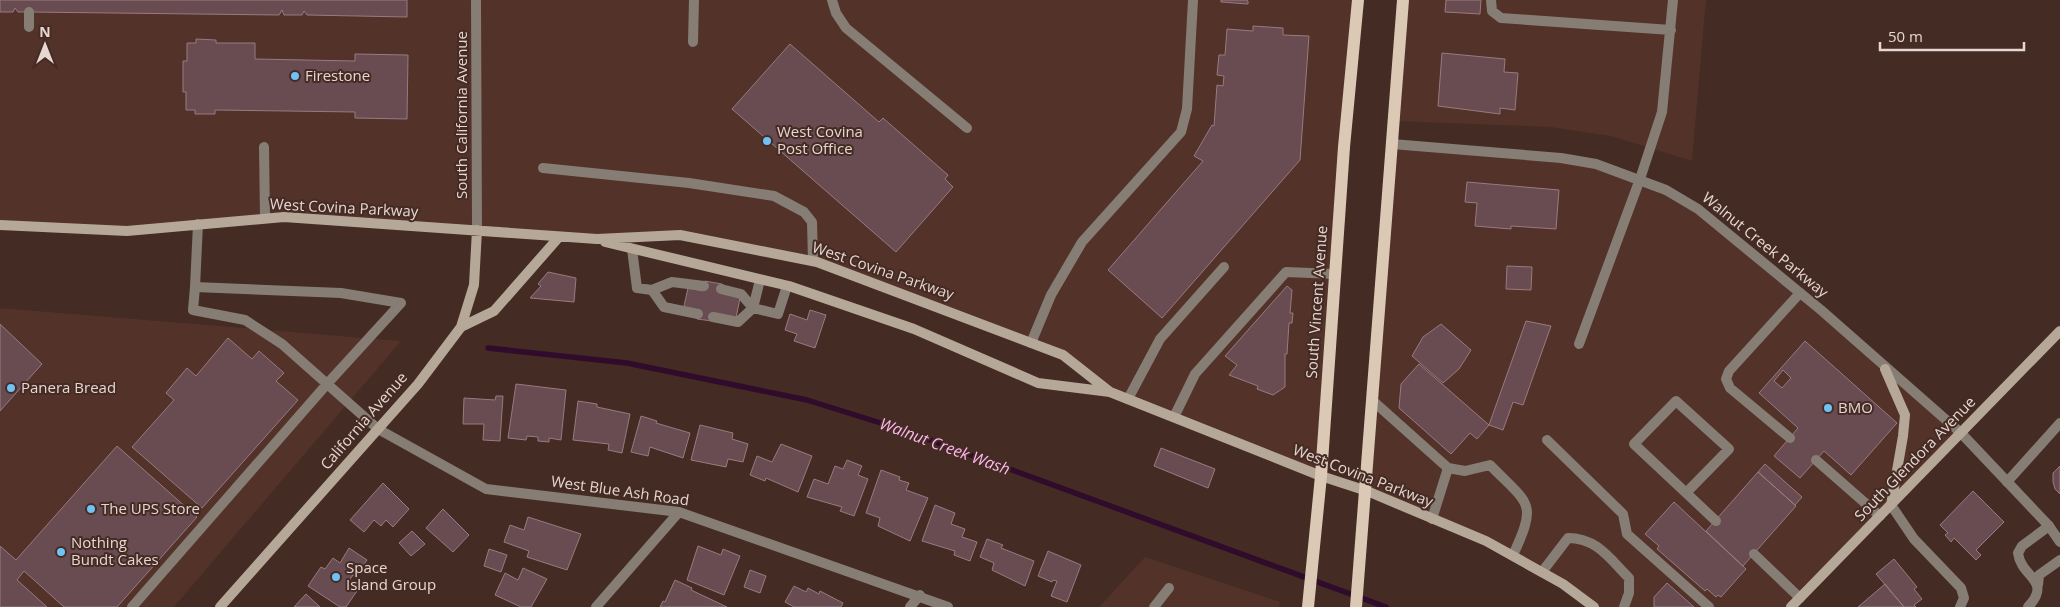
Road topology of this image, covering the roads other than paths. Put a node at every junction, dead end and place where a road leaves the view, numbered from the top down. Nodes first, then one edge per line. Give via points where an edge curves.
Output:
1 (476, 0) edge
2 (694, 0) edge
3 (832, 0) edge
4 (1193, 0) edge
5 (1358, 0) edge
6 (1403, 0) edge
7 (1491, 0) edge
8 (1673, 0) edge
9 (29, 12) dead end
10 (29, 27) dead end
11 (1671, 30) junction
12 (693, 42) dead end
13 (968, 128) dead end
14 (1392, 144) junction
15 (264, 147) dead end
16 (543, 168) dead end
17 (1640, 179) junction
18 (266, 218) junction
19 (198, 224) junction
20 (0, 225) edge
21 (477, 230) junction
22 (559, 236) junction
23 (597, 239) junction
24 (632, 249) junction
25 (813, 261) junction
26 (1224, 267) dead end
27 (1335, 274) junction
28 (760, 280) junction
29 (704, 286) dead end
30 (787, 286) junction
31 (195, 287) junction
32 (720, 289) dead end
33 (652, 290) junction
34 (1800, 293) junction
35 (754, 308) junction
36 (698, 314) dead end
37 (713, 317) dead end
38 (461, 327) junction
39 (2060, 330) edge
40 (1031, 343) junction
41 (1579, 344) dead end
42 (1885, 369) junction
43 (327, 384) junction
44 (1110, 392) junction
45 (1128, 399) junction
46 (1374, 400) junction
47 (1174, 417) junction
48 (2060, 424) edge
49 (378, 429) junction
50 (1961, 433) junction
51 (1790, 438) dead end
52 (1547, 440) dead end
53 (1816, 460) dead end
54 (1448, 468) junction
55 (1321, 476) junction
56 (2007, 482) junction
57 (1367, 492) junction
58 (1686, 493) junction
59 (1891, 505) junction
60 (679, 512) junction
61 (1880, 516) junction
62 (1432, 519) junction
63 (1716, 521) dead end
64 (2049, 526) junction
65 (2060, 542) edge
66 (1754, 554) dead end
67 (1513, 555) junction
68 (2060, 560) edge
69 (1542, 572) junction
70 (2038, 585) junction
71 (1169, 588) dead end
72 (920, 596) junction
73 (1800, 598) junction
74 (132, 607) edge
75 (220, 607) edge
76 (596, 607) edge
77 (910, 607) edge
78 (948, 607) edge
79 (1154, 607) edge
80 (1308, 607) edge
81 (1356, 607) edge
82 (1594, 607) edge
83 (1624, 607) edge
84 (1709, 607) edge
85 (1791, 607) edge
86 (1960, 607) edge
87 (2028, 607) edge

1 - 21 street, South California Avenue
2 - 12 street
3 - 13 street via 846,28
4 - 40 street via 1186,109 1181,132 1082,242 1051,295
5 - 27 main road, South Vincent Avenue
6 - 14 main road
7 - 11 street via 1492,11 1501,18
8 - 11 street
9 - 10 street
11 - 17 street via 1662,112
14 - 17 street, Walnut Creek Parkway via 1561,158 1596,164
14 - 46 main road
15 - 18 street
16 - 25 street via 690,183 774,196 804,212 812,222
17 - 34 street, Walnut Creek Parkway via 1698,209
17 - 41 street
18 - 19 street, West Covina Parkway
18 - 21 street, West Covina Parkway
19 - 20 street, West Covina Parkway via 127,231
19 - 31 street
21 - 22 street, West Covina Parkway
21 - 38 street, California Avenue via 474,285
22 - 23 street, West Covina Parkway
22 - 38 street via 494,312
23 - 24 street, West Covina Parkway
23 - 25 street, West Covina Parkway via 680,235
24 - 28 street, West Covina Parkway
24 - 33 street via 637,288
25 - 40 street, West Covina Parkway
26 - 45 street via 1160,339
27 - 47 street via 1286,272 1195,374
27 - 55 main road, South Vincent Avenue
28 - 30 street, West Covina Parkway
28 - 35 street
29 - 33 street via 672,282
30 - 35 street via 778,314
30 - 44 street, West Covina Parkway via 914,329 1038,383
31 - 43 street, West Blue Ash Road via 193,310 245,320 282,344
31 - 43 street via 341,293 401,303
32 - 35 street via 741,294
33 - 36 street via 664,307
34 - 42 street, Walnut Creek Parkway
34 - 51 street via 1729,370 1726,379 1730,388
35 - 37 street via 738,322
38 - 49 street, California Avenue via 418,384
39 - 50 street, South Glendora Avenue
40 - 44 street, West Covina Parkway via 1063,355
42 - 50 street, Walnut Creek Parkway
42 - 59 street via 1904,415
43 - 49 street, West Blue Ash Road
43 - 74 street
44 - 45 street, West Covina Parkway
45 - 47 street, West Covina Parkway
46 - 54 street
46 - 57 main road
47 - 55 street, West Covina Parkway
48 - 56 street
49 - 60 street, West Blue Ash Road via 486,489
49 - 75 street, California Avenue
50 - 56 street, Walnut Creek Parkway
50 - 59 street, South Glendora Avenue
52 - 84 street via 1622,514 1627,534
53 - 61 street
54 - 62 street
54 - 67 street via 1465,471 1490,465 1524,500 1529,514 1527,525
55 - 57 street, West Covina Parkway
55 - 80 main road, South Vincent Avenue
56 - 64 street, Walnut Creek Parkway
57 - 62 street, West Covina Parkway
57 - 81 main road
58 - 58 street via 1634,444 1676,400 1729,449
58 - 63 street
59 - 61 street, South Glendora Avenue
59 - 86 street via 1914,539 1960,588 1964,598
60 - 72 street, West Blue Ash Road
60 - 76 street
61 - 73 street, South Glendora Avenue
62 - 67 street, West Covina Parkway
64 - 65 street, Walnut Creek Parkway
64 - 70 street via 2022,546 2018,553 2019,562
66 - 73 street
67 - 69 street, West Covina Parkway
68 - 70 street via 2039,575
69 - 82 street, West Covina Parkway
69 - 83 street via 1568,538 1593,542 1629,578 1629,593
70 - 87 street via 2039,592
71 - 79 street
72 - 77 street
72 - 78 street, West Blue Ash Road
73 - 85 street, South Glendora Avenue

